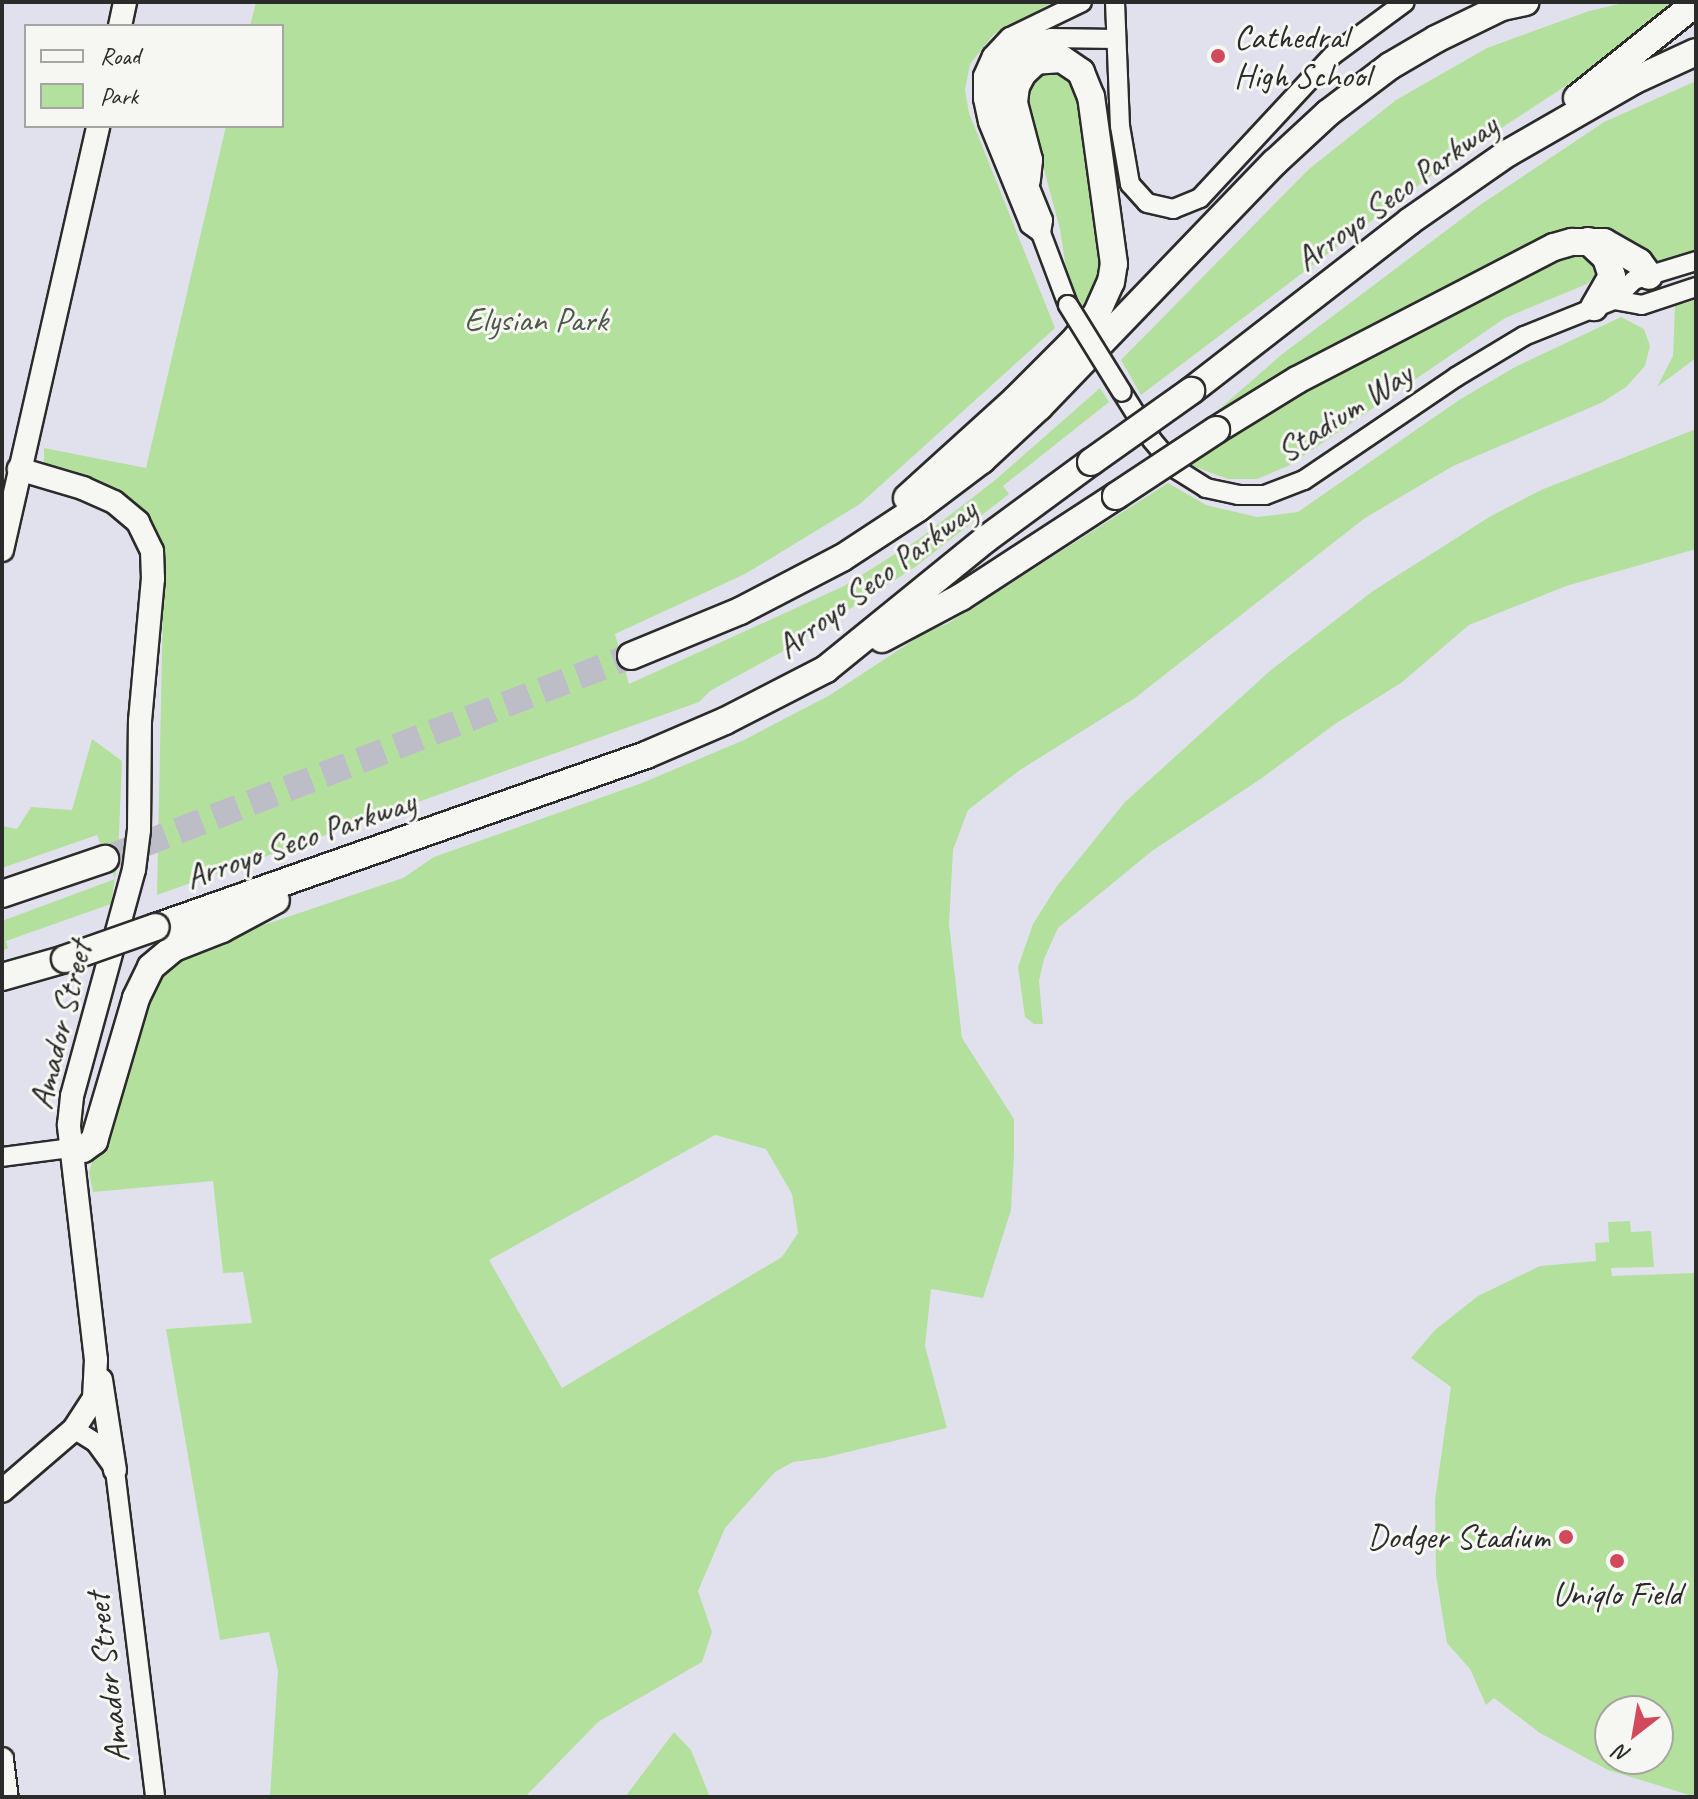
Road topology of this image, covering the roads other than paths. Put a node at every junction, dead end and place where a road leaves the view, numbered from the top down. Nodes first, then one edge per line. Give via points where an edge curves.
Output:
1 (125, 2) edge
2 (1082, 2) edge
3 (1115, 2) edge
4 (1405, 2) edge
5 (1513, 4) edge
6 (1695, 4) edge
7 (120, 24) edge
8 (1116, 39) junction
9 (1696, 52) edge
10 (98, 128) edge
11 (1508, 153) junction
12 (1027, 180) junction
13 (1041, 233) junction
14 (1588, 241) junction
15 (1696, 261) edge
16 (1649, 276) junction
17 (1696, 287) edge
18 (1604, 304) junction
19 (19, 469) junction
20 (2, 550) edge
21 (842, 558) junction
22 (631, 656) tunnel mouth
23 (826, 669) junction
24 (105, 859) tunnel mouth
25 (335, 867) junction
26 (2, 874) edge
27 (60, 876) junction
28 (2, 894) edge
29 (2, 977) edge
30 (70, 1148) junction
31 (2, 1157) edge
32 (96, 1360) junction
33 (74, 1429) junction
34 (115, 1470) junction
35 (2, 1491) edge
36 (2, 1759) edge
37 (7, 1797) edge
38 (155, 1797) edge

1 - 7 main road
2 - 13 street, Stadium Way via 1010,37 983,76 988,122 1030,225
3 - 8 street
4 - 8 street via 1333,55 1200,198 1181,208 1147,203 1130,184 1120,126
5 - 21 highway, Arroyo Seco Parkway via 1390,66 1328,113 982,460
6 - 11 highway
8 - 12 street, Stadium Way via 1041,38 1023,45 1004,65 996,85 997,103
9 - 11 highway, Arroyo Seco Parkway via 1633,81
10 - 19 main road
11 - 23 highway, Arroyo Seco Parkway, bridge via 986,539
12 - 13 street, Stadium Way via 1043,220
12 - 21 highway via 1029,160 1014,103 1016,86 1036,61 1062,59 1081,72 1091,97 1114,264 1107,294 1073,342 1015,400
13 - 18 street, Stadium Way, bridge via 1068,305 1152,440 1176,469 1206,488 1238,495 1265,495 1304,480 1501,349 1557,320
14 - 16 highway via 1624,250
14 - 18 highway via 1606,258 1612,276
14 - 23 highway, bridge via 1554,247 1297,380 961,597
15 - 16 street, Stadium Way
16 - 18 street, Stadium Way via 1634,280
17 - 18 street, Stadium Way via 1642,305
19 - 20 main road
19 - 30 main road, Amador Street via 114,502 138,522 152,551 140,721 139,830 126,902 72,1096
21 - 22 highway, Arroyo Seco Parkway via 740,611
23 - 25 highway, Arroyo Seco Parkway via 646,755
24 - 27 highway
25 - 29 highway, Arroyo Seco Parkway, bridge
25 - 30 highway via 222,929 162,955 136,998 94,1141 83,1149
26 - 27 highway
27 - 28 highway
30 - 31 street
30 - 32 main road, Amador Street
32 - 33 main road, Amador Street via 94,1398
32 - 34 main road
33 - 34 street via 95,1442
33 - 35 main road, Amador Street
34 - 38 street, Amador Street
36 - 37 main road

